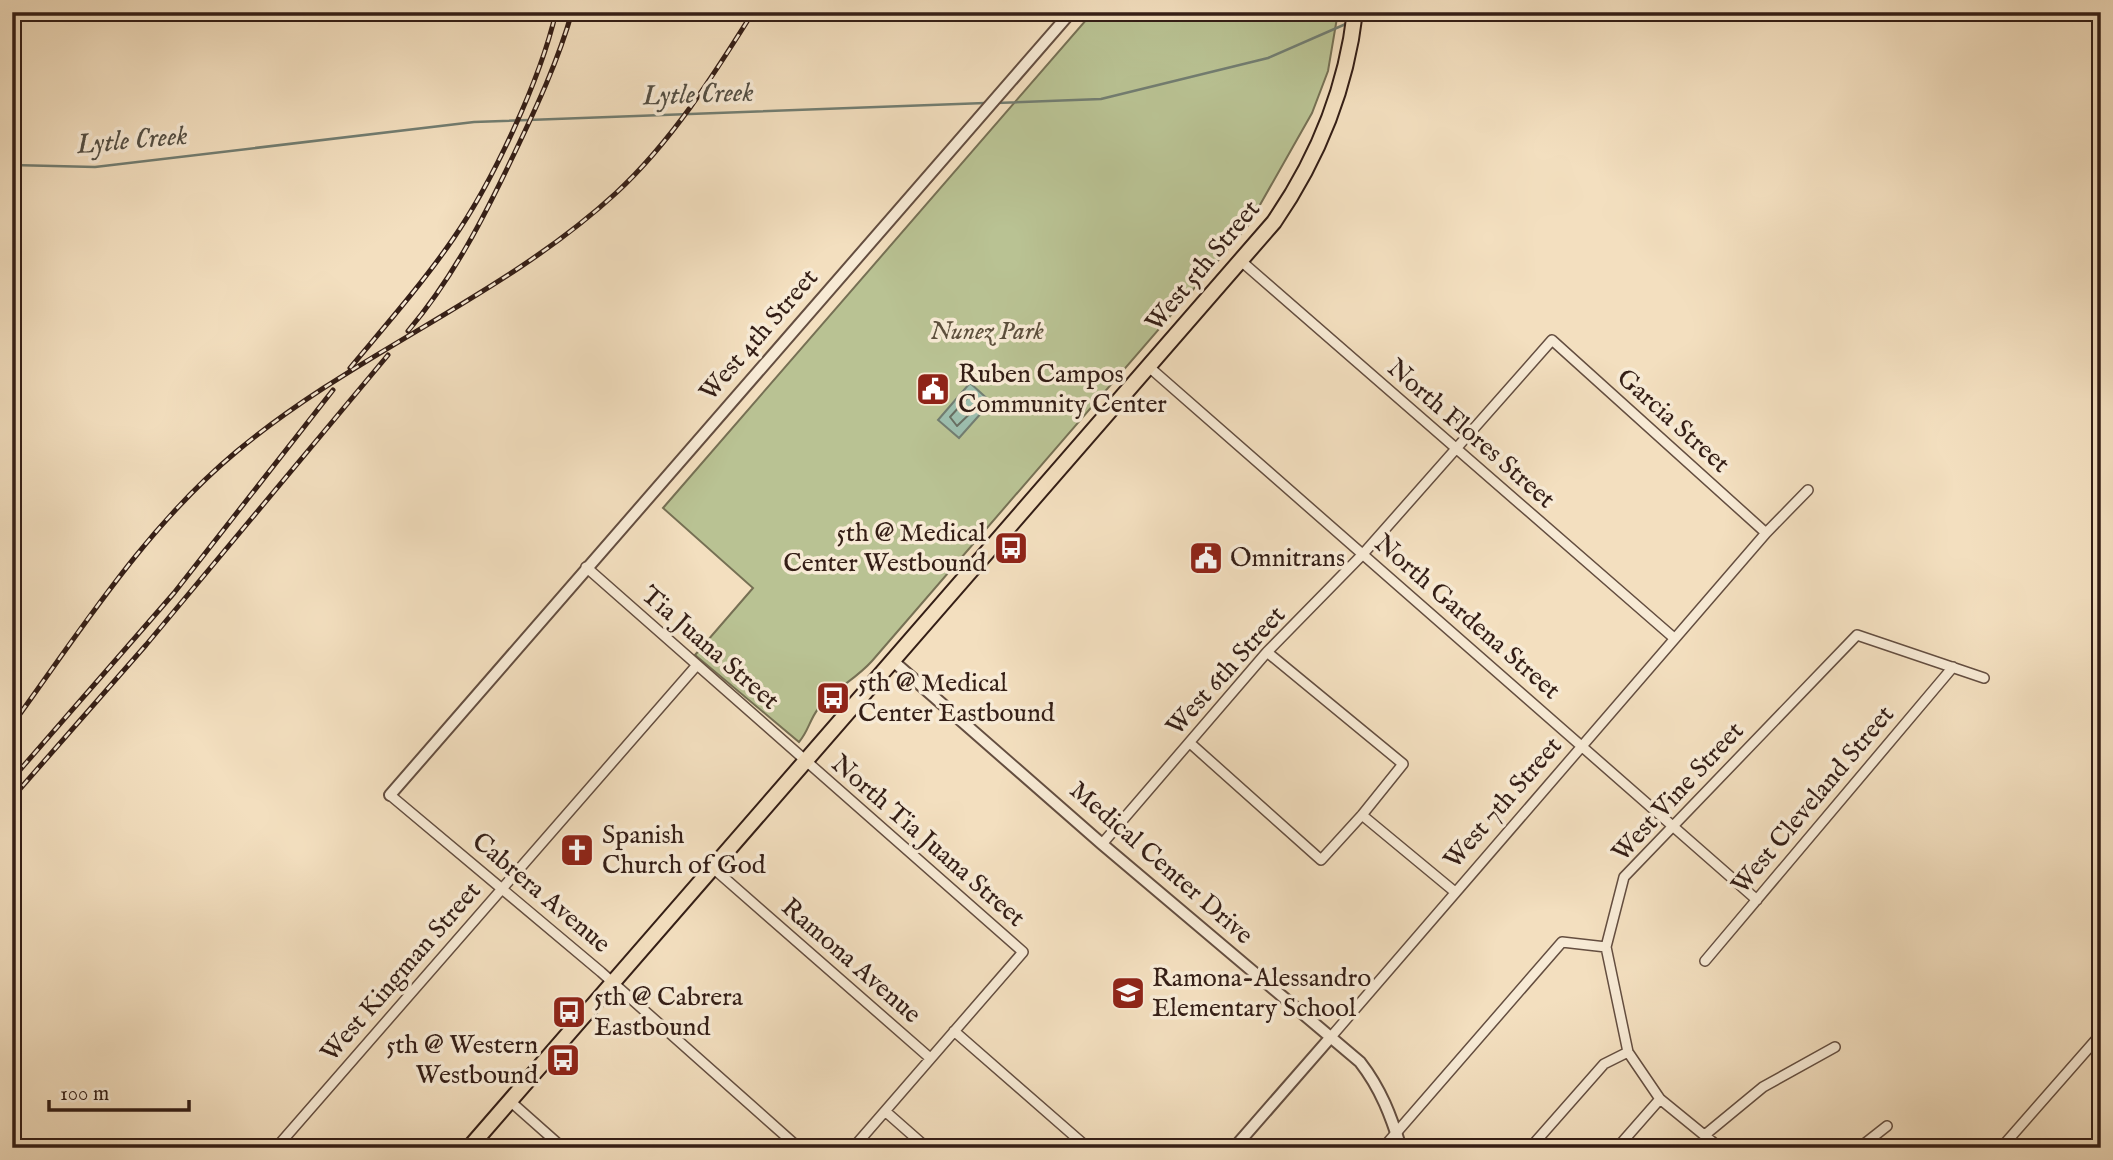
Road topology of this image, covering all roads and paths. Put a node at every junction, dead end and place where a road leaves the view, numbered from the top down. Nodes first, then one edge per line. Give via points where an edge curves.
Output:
1 (1071, 12) edge
2 (1355, 12) edge
3 (1241, 261) junction
4 (1552, 340) joint
5 (1149, 367) junction
6 (1456, 449) junction
7 (1808, 490) dead end
8 (1766, 533) junction
9 (1363, 554) junction
10 (586, 567) junction
11 (1674, 638) junction
12 (1268, 652) junction
13 (893, 661) junction
14 (697, 665) junction
15 (1952, 667) junction
16 (1984, 678) dead end
17 (481, 688) joint
18 (1190, 743) junction
19 (1583, 745) junction
20 (806, 761) junction
21 (390, 795) joint
22 (1362, 815) junction
23 (1674, 825) junction
24 (1102, 844) junction
25 (713, 868) junction
26 (501, 889) junction
27 (1455, 892) junction
28 (1757, 900) junction
29 (1606, 947) junction
30 (1705, 961) dead end
31 (612, 984) junction
32 (954, 1031) junction
33 (2101, 1034) edge
34 (1330, 1038) junction
35 (1835, 1047) dead end
36 (1628, 1052) junction
37 (930, 1058) junction
38 (1660, 1099) junction
39 (510, 1101) junction
40 (884, 1111) junction
41 (1887, 1126) dead end
42 (1396, 1133) junction
43 (1706, 1135) junction
44 (275, 1148) edge
45 (469, 1148) edge
46 (563, 1148) edge
47 (799, 1148) edge
48 (852, 1148) edge
49 (927, 1148) edge
50 (1088, 1148) edge
51 (1234, 1148) edge
52 (1383, 1148) edge
53 (1401, 1148) edge
54 (1530, 1148) edge
55 (1617, 1148) edge
56 (1720, 1148) edge
57 (1859, 1148) edge
58 (2001, 1148) edge

1 - 10 street, West 4th Street
2 - 3 main road, West 5th Street via 1348,59 1325,133 1274,222
3 - 5 main road, West 5th Street
3 - 6 street, North Flores Street
4 - 6 street, West 6th Street
4 - 8 street, Garcia Street
5 - 9 street, North Gardena Street
5 - 13 main road, West 5th Street
6 - 9 street, West 6th Street
6 - 11 street, North Flores Street
7 - 8 street, West 7th Street
8 - 11 street, West 7th Street
9 - 12 street, West 6th Street
9 - 19 street, North Gardena Street
10 - 14 street, Tia Juana Street
10 - 17 street, West 4th Street
11 - 19 street, West 7th Street
12 - 18 street, West 6th Street
12 - 22 street via 1403,764
13 - 20 main road, West 5th Street
13 - 24 street, Medical Center Drive
14 - 20 street, Tia Juana Street
14 - 26 street, West Kingman Street
15 - 16 street
15 - 23 street, West Vine Street via 1857,635
15 - 28 street, West Cleveland Street
17 - 21 street, Cabrera Avenue
18 - 22 street via 1321,860
18 - 24 street, West 6th Street
19 - 23 street, North Gardena Street
19 - 27 street, West 7th Street
20 - 25 main road, West 5th Street
20 - 32 street, North Tia Juana Street via 1023,952
21 - 26 street, Cabrera Avenue
22 - 27 street
23 - 28 street, North Gardena Street
23 - 29 street, West Vine Street via 1624,877
24 - 34 street, Medical Center Drive
25 - 31 main road, West 5th Street
25 - 37 street, Ramona Avenue
26 - 31 street, Cabrera Avenue
26 - 44 street, West Kingman Street
27 - 34 street, West 7th Street
28 - 30 street, West Cleveland Street
29 - 36 street
29 - 42 street via 1562,942
31 - 39 main road, West 5th Street
31 - 47 street, Cabrera Avenue
32 - 37 street
32 - 50 street, Ramona Avenue
33 - 58 street
34 - 42 street, Medical Center Drive via 1360,1062 1375,1082
34 - 51 street, West 7th Street
35 - 43 street via 1763,1087
36 - 38 street
36 - 54 street via 1604,1064
37 - 40 street
38 - 43 street
38 - 55 street
39 - 45 main road, West 5th Street
39 - 46 street
40 - 48 street
40 - 49 street
41 - 57 street
42 - 52 street
42 - 53 street, Medical Center Drive
43 - 56 street

